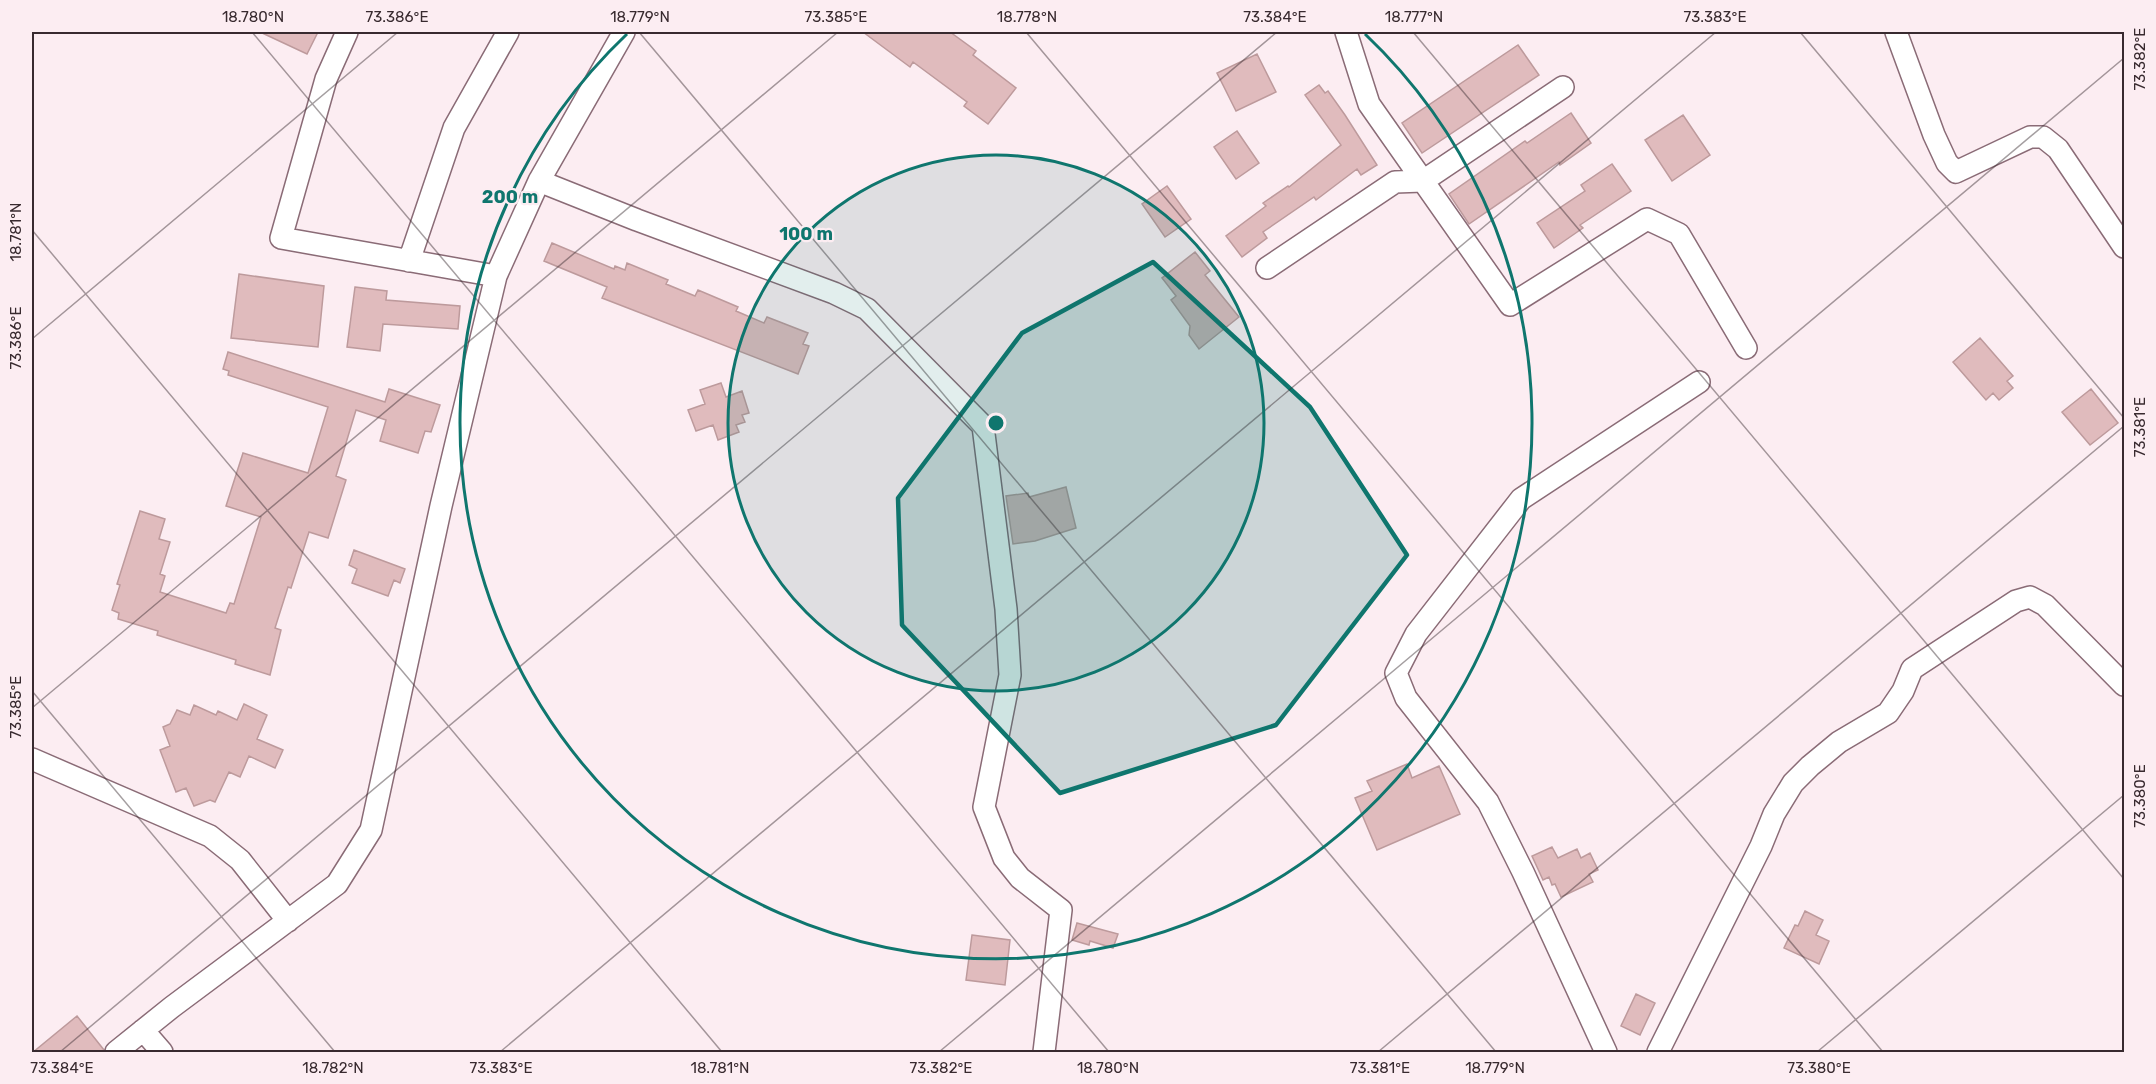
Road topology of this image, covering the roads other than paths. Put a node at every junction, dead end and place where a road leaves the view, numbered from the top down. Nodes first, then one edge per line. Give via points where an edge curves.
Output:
1 (347, 32) edge
2 (508, 32) edge
3 (624, 32) edge
4 (1346, 32) edge
5 (1896, 32) edge
6 (1563, 87) dead end
7 (539, 181) junction
8 (1423, 181) junction
9 (2124, 247) edge
10 (409, 261) junction
11 (1267, 268) dead end
12 (496, 276) junction
13 (1746, 348) dead end
14 (1699, 382) dead end
15 (2124, 686) edge
16 (32, 759) edge
17 (288, 921) junction
18 (143, 1030) junction
19 (116, 1053) edge
20 (162, 1053) edge
21 (1044, 1053) edge
22 (1606, 1053) edge
23 (1658, 1053) edge

1 - 10 street via 326,79 281,238
2 - 10 street via 454,128
3 - 7 street
4 - 8 street via 1369,104
5 - 9 street via 1934,135 1956,172 2030,137 2043,137 2058,149
6 - 8 street
7 - 12 street
7 - 21 street via 867,309 983,426 1006,609 1010,675 984,807 1004,858 1020,878 1061,910
8 - 11 street via 1395,182
8 - 13 street via 1510,305 1647,219 1679,234
10 - 12 street
12 - 17 street via 441,506 371,830 337,884
14 - 22 street via 1521,499 1416,634 1396,673 1406,698 1488,802
15 - 23 street via 2045,605 2030,597 2016,601 1912,669 1888,712 1839,742 1792,783
16 - 17 street via 210,836 240,860
17 - 18 street
18 - 19 street
18 - 20 street

